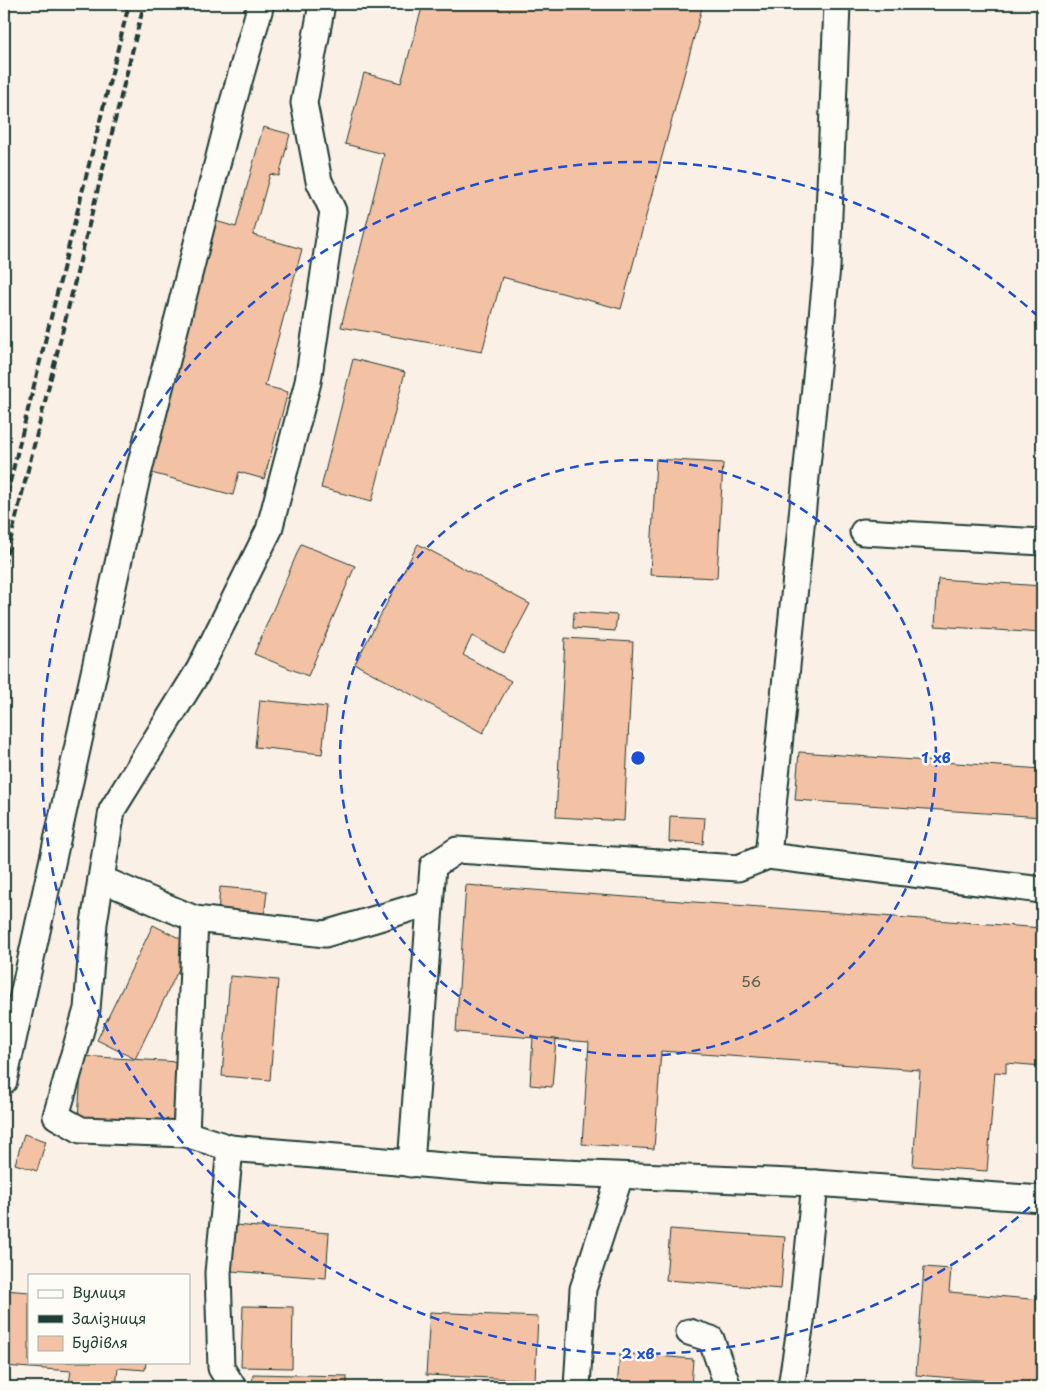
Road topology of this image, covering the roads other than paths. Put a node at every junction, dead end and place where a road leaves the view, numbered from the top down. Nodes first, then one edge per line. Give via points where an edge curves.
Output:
1 (261, 4) edge
2 (322, 4) edge
3 (837, 4) edge
4 (863, 532) dead end
5 (1042, 542) edge
6 (768, 856) junction
7 (101, 879) junction
8 (1042, 890) edge
9 (430, 903) junction
10 (195, 919) junction
11 (4, 1081) edge
12 (186, 1134) junction
13 (230, 1148) junction
14 (411, 1164) junction
15 (620, 1176) junction
16 (815, 1183) junction
17 (1042, 1199) edge
18 (689, 1332) dead end
19 (233, 1387) edge
20 (577, 1387) edge
21 (728, 1387) edge
22 (791, 1387) edge

1 - 11 lane via 136,482
2 - 7 lane via 304,103 318,181 333,211 308,382 269,530 199,670 112,810
3 - 6 lane via 827,267
4 - 5 lane
6 - 8 lane
6 - 9 lane via 738,868 457,850 433,866
7 - 10 lane
7 - 12 lane via 87,1009 56,1116 81,1130
9 - 10 lane via 325,934
9 - 14 lane
10 - 12 lane
12 - 13 lane
13 - 14 lane
13 - 19 lane via 218,1273 221,1368
14 - 15 lane
15 - 16 lane
15 - 20 lane via 583,1289
16 - 17 lane
16 - 22 lane
18 - 21 lane via 711,1339

